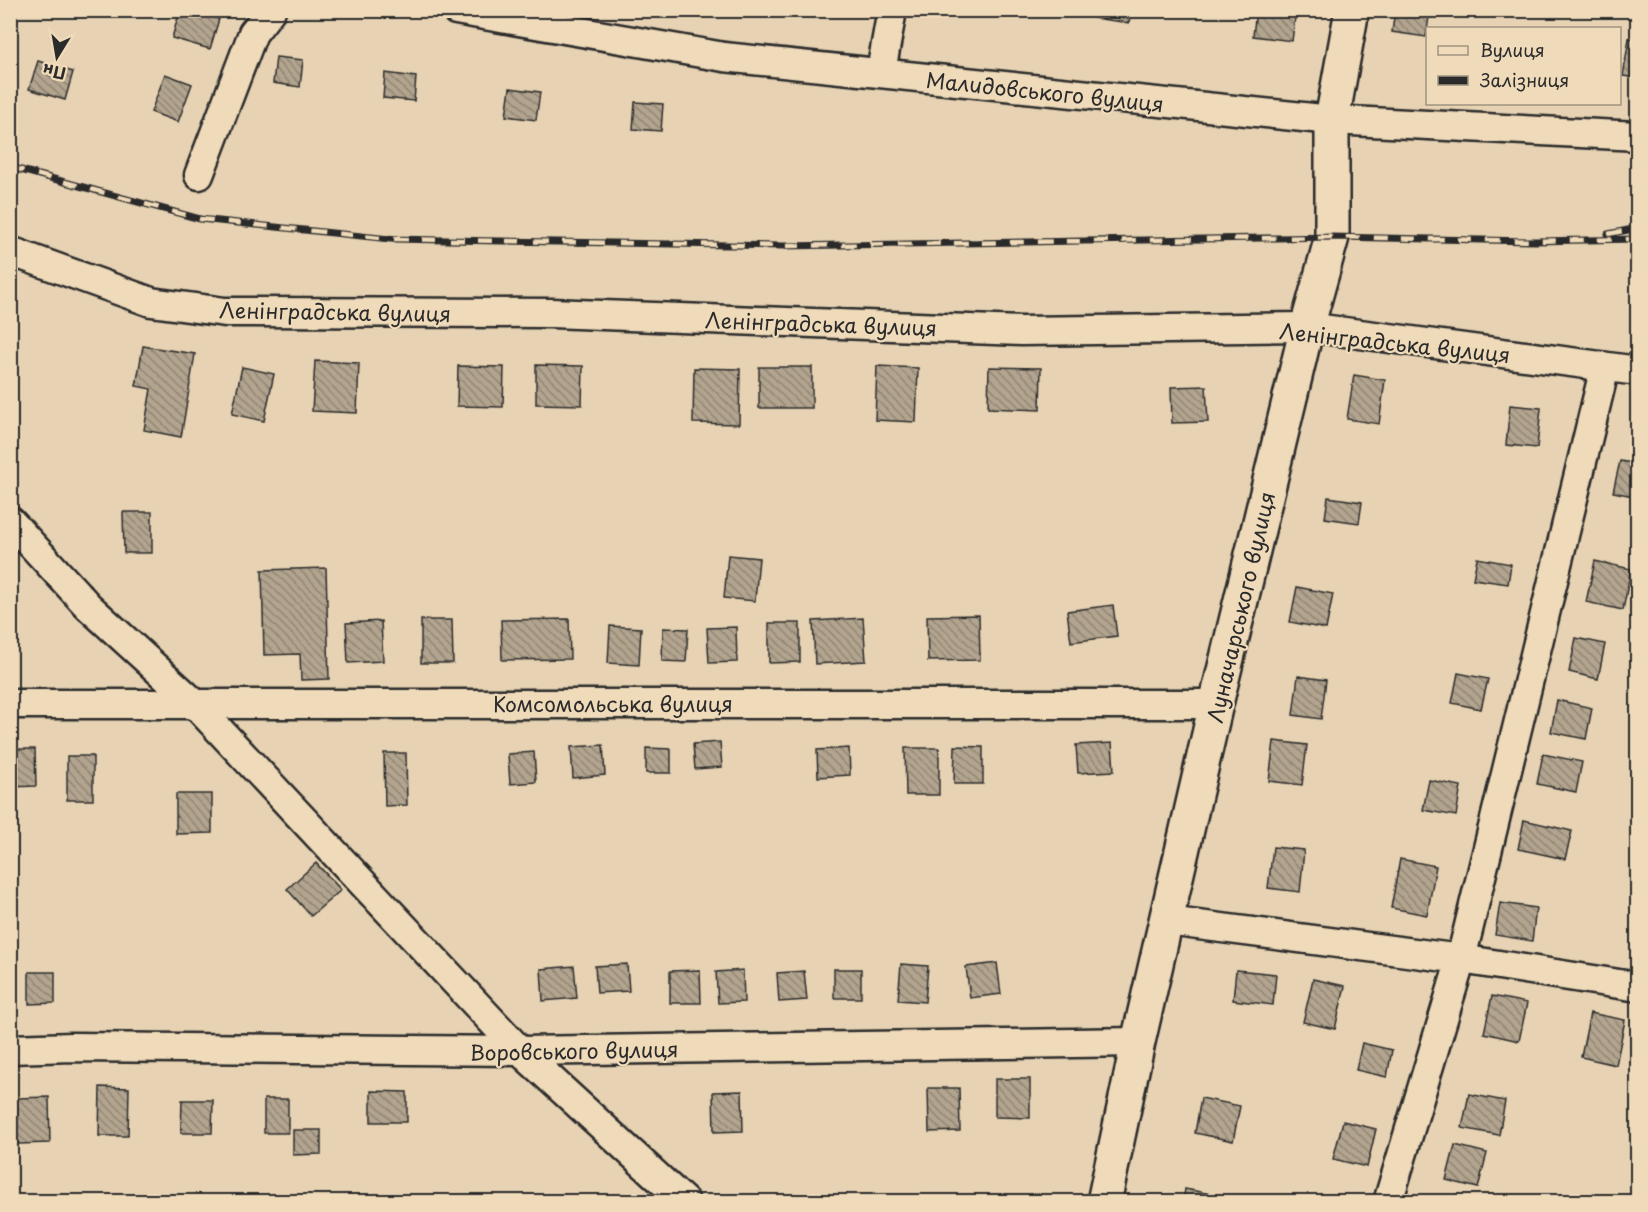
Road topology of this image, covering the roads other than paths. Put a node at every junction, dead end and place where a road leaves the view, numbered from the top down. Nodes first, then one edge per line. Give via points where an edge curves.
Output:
1 (270, 10) edge
2 (456, 10) edge
3 (892, 10) edge
4 (1352, 10) edge
5 (881, 72) junction
6 (1332, 120) junction
7 (1638, 136) edge
8 (199, 174) dead end
9 (10, 251) edge
10 (1307, 327) junction
11 (1605, 367) junction
12 (1638, 370) edge
13 (10, 521) edge
14 (194, 703) junction
15 (10, 704) edge
16 (1216, 704) junction
17 (1167, 921) junction
18 (1461, 959) junction
19 (1638, 987) edge
20 (1138, 1042) junction
21 (10, 1049) edge
22 (520, 1051) junction
23 (685, 1202) edge
24 (1104, 1202) edge
25 (1388, 1202) edge

1 - 8 street via 254,33
2 - 5 street, Малидовського вулиця via 724,57
3 - 5 street
4 - 6 main road, Луначарського вулиця
5 - 6 street, Малидовського вулиця
6 - 7 street, Малидовського вулиця
6 - 10 main road, Луначарського вулиця via 1332,237
9 - 10 street, Ленінградська вулиця via 151,302 225,312 551,313 1021,330
10 - 11 street, Ленінградська вулиця
10 - 16 main road, Луначарського вулиця
11 - 12 street, Ленінградська вулиця
11 - 18 street
13 - 14 street via 88,606
14 - 15 street, Комсомольська вулиця
14 - 16 street, Комсомольська вулиця
14 - 22 street
16 - 17 main road, Луначарського вулиця
17 - 18 street
17 - 20 main road, Луначарського вулиця
18 - 19 street
18 - 25 street
20 - 22 street, Воровського вулиця
20 - 24 main road, Луначарського вулиця
21 - 22 street, Воровського вулиця
22 - 23 street

